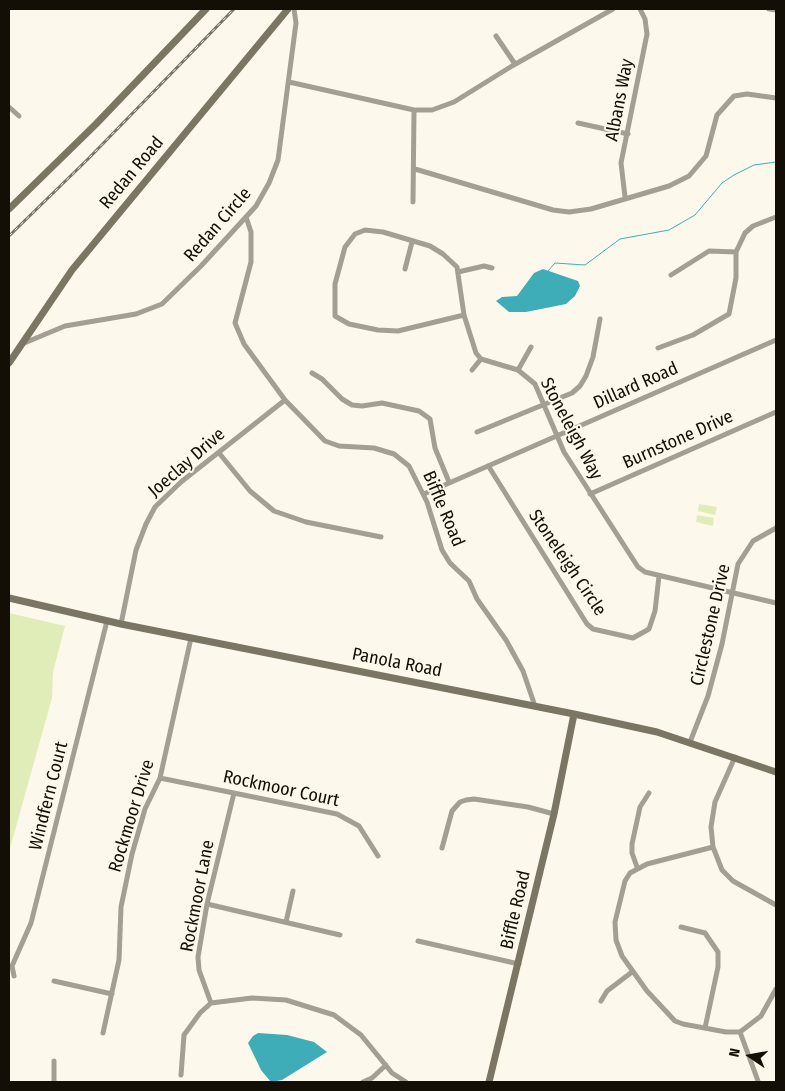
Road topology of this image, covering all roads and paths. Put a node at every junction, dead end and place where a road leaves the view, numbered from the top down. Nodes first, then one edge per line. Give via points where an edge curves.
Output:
1 (206, 9) edge
2 (288, 9) edge
3 (294, 9) edge
4 (613, 9) edge
5 (640, 9) edge
6 (769, 9) edge
7 (776, 10) edge
8 (496, 36) dead end
9 (515, 64) junction
10 (289, 82) junction
11 (776, 98) edge
12 (9, 106) edge
13 (414, 110) junction
14 (20, 116) dead end
15 (578, 123) dead end
16 (628, 134) junction
17 (415, 169) junction
18 (625, 197) junction
19 (413, 202) dead end
20 (9, 209) edge
21 (246, 217) junction
22 (776, 217) edge
23 (412, 242) junction
24 (736, 252) junction
25 (492, 268) dead end
26 (404, 269) dead end
27 (458, 272) junction
28 (671, 274) dead end
29 (464, 315) junction
30 (600, 319) dead end
31 (776, 340) edge
32 (22, 344) junction
33 (531, 346) dead end
34 (658, 348) dead end
35 (481, 359) junction
36 (9, 363) edge
37 (472, 370) dead end
38 (518, 370) junction
39 (312, 373) dead end
40 (285, 400) junction
41 (543, 405) junction
42 (776, 412) edge
43 (477, 432) dead end
44 (557, 436) junction
45 (219, 453) junction
46 (488, 467) junction
47 (449, 482) junction
48 (424, 494) junction
49 (590, 494) junction
50 (776, 528) edge
51 (381, 537) dead end
52 (659, 576) junction
53 (731, 592) junction
54 (9, 598) edge
55 (776, 603) edge
56 (107, 621) junction
57 (121, 624) junction
58 (191, 638) junction
59 (535, 706) junction
60 (574, 714) junction
61 (690, 742) junction
62 (735, 757) junction
63 (776, 772) edge
64 (160, 778) junction
65 (234, 793) junction
66 (649, 793) dead end
67 (554, 814) junction
68 (713, 847) junction
69 (442, 848) dead end
70 (378, 856) dead end
71 (637, 867) junction
72 (293, 891) dead end
73 (207, 904) junction
74 (776, 905) edge
75 (286, 922) junction
76 (681, 927) dead end
77 (340, 934) dead end
78 (418, 941) dead end
79 (519, 964) junction
80 (632, 972) junction
81 (14, 976) dead end
82 (54, 981) dead end
83 (776, 989) edge
84 (112, 994) junction
85 (601, 1001) dead end
86 (211, 1003) junction
87 (704, 1028) junction
88 (740, 1032) junction
89 (103, 1033) dead end
90 (54, 1062) dead end
91 (386, 1065) junction
92 (181, 1074) dead end
93 (758, 1080) dead end
94 (54, 1082) edge
95 (363, 1082) edge
96 (406, 1082) edge
97 (489, 1082) edge

1 - 20 main road
2 - 32 main road, Redan Road via 84,256
3 - 10 street, Redan Circle via 296,23
4 - 9 street
5 - 16 street, Albans Way via 647,34
6 - 7 street
8 - 9 street
9 - 13 street via 447,106
10 - 13 street
10 - 21 street, Redan Circle via 278,160 264,193
11 - 18 street via 747,94 729,100 717,115 710,145 695,170 676,183
12 - 14 street
13 - 17 street
15 - 16 street
16 - 18 street, Albans Way via 621,163
17 - 18 street via 561,211 591,209
17 - 19 street
21 - 32 street, Redan Circle via 162,304 136,314 65,326
21 - 40 street, Biffle Road via 251,239 251,262 235,323 244,344
22 - 24 street via 753,226 745,233
23 - 26 street
23 - 27 street via 430,246 443,254
23 - 29 street via 384,232 365,230 355,234 345,246 335,284 335,316 349,324 398,331
24 - 28 street via 709,251
24 - 34 street via 736,278 729,314 693,335
25 - 27 street via 484,266
27 - 29 street
29 - 35 street
30 - 41 street via 593,357 580,386 572,393
31 - 44 street, Dillard Road
32 - 36 main road, Redan Road
33 - 38 street
35 - 37 street
35 - 38 street, Stoneleigh Way
38 - 41 street, Stoneleigh Way via 535,384
39 - 47 street via 352,405 382,403 419,411 430,419 435,448
40 - 45 street, Joeclay Drive
40 - 48 street, Biffle Road via 325,441 339,446 374,448 400,458 409,466
41 - 43 street
41 - 44 street, Stoneleigh Way
42 - 49 street, Burnstone Drive
44 - 46 street, Dillard Road
44 - 49 street, Stoneleigh Way
45 - 51 street via 250,491 274,511
45 - 57 street, Joeclay Drive via 166,495 146,524 136,550
46 - 47 street, Dillard Road
46 - 52 street, Stoneleigh Circle via 593,629 633,638 640,636 649,628
47 - 48 street, Dillard Road
48 - 59 street, Biffle Road via 442,550 450,563 469,581 477,599 506,640 523,671
49 - 52 street, Stoneleigh Way via 638,567
50 - 53 street, Circlestone Drive via 753,541 742,556
52 - 53 street, Stoneleigh Way
53 - 55 street, Stoneleigh Way
53 - 61 street, Circlestone Drive via 708,696
54 - 56 main road, Panola Road
56 - 57 main road, Panola Road
56 - 81 street, Windfern Court via 31,923 12,966
57 - 58 main road, Panola Road
58 - 59 main road, Panola Road
58 - 64 street, Rockmoor Drive
59 - 60 main road, Panola Road
60 - 61 main road, Panola Road
60 - 67 main road, Biffle Road
61 - 62 main road, Panola Road
62 - 63 main road, Panola Road
62 - 68 street via 715,802 711,827
64 - 65 street, Rockmoor Court
64 - 84 street, Rockmoor Drive via 145,809 132,854 121,907 119,960
65 - 70 street, Rockmoor Court via 337,814 352,820
65 - 73 street, Rockmoor Lane
66 - 71 street via 640,807 632,844
67 - 69 street via 528,807 466,800 452,812
67 - 79 main road, Biffle Road
68 - 71 street
68 - 74 street via 722,870 733,881
71 - 80 street via 625,881 615,922 616,940
72 - 75 street
73 - 75 street
73 - 86 street, Rockmoor Lane via 198,957 199,970
75 - 77 street
76 - 87 street via 705,933 718,952 718,967
78 - 79 street
79 - 97 main road, Biffle Road
80 - 85 street via 607,991
80 - 87 street via 676,1021
82 - 84 street
83 - 88 street via 761,1016
84 - 89 street, Rockmoor Drive
86 - 91 street via 233,998 270,998 318,1009 334,1015 361,1035
86 - 92 street via 184,1035
87 - 88 street
88 - 93 street
90 - 94 street
91 - 95 street
91 - 96 street

